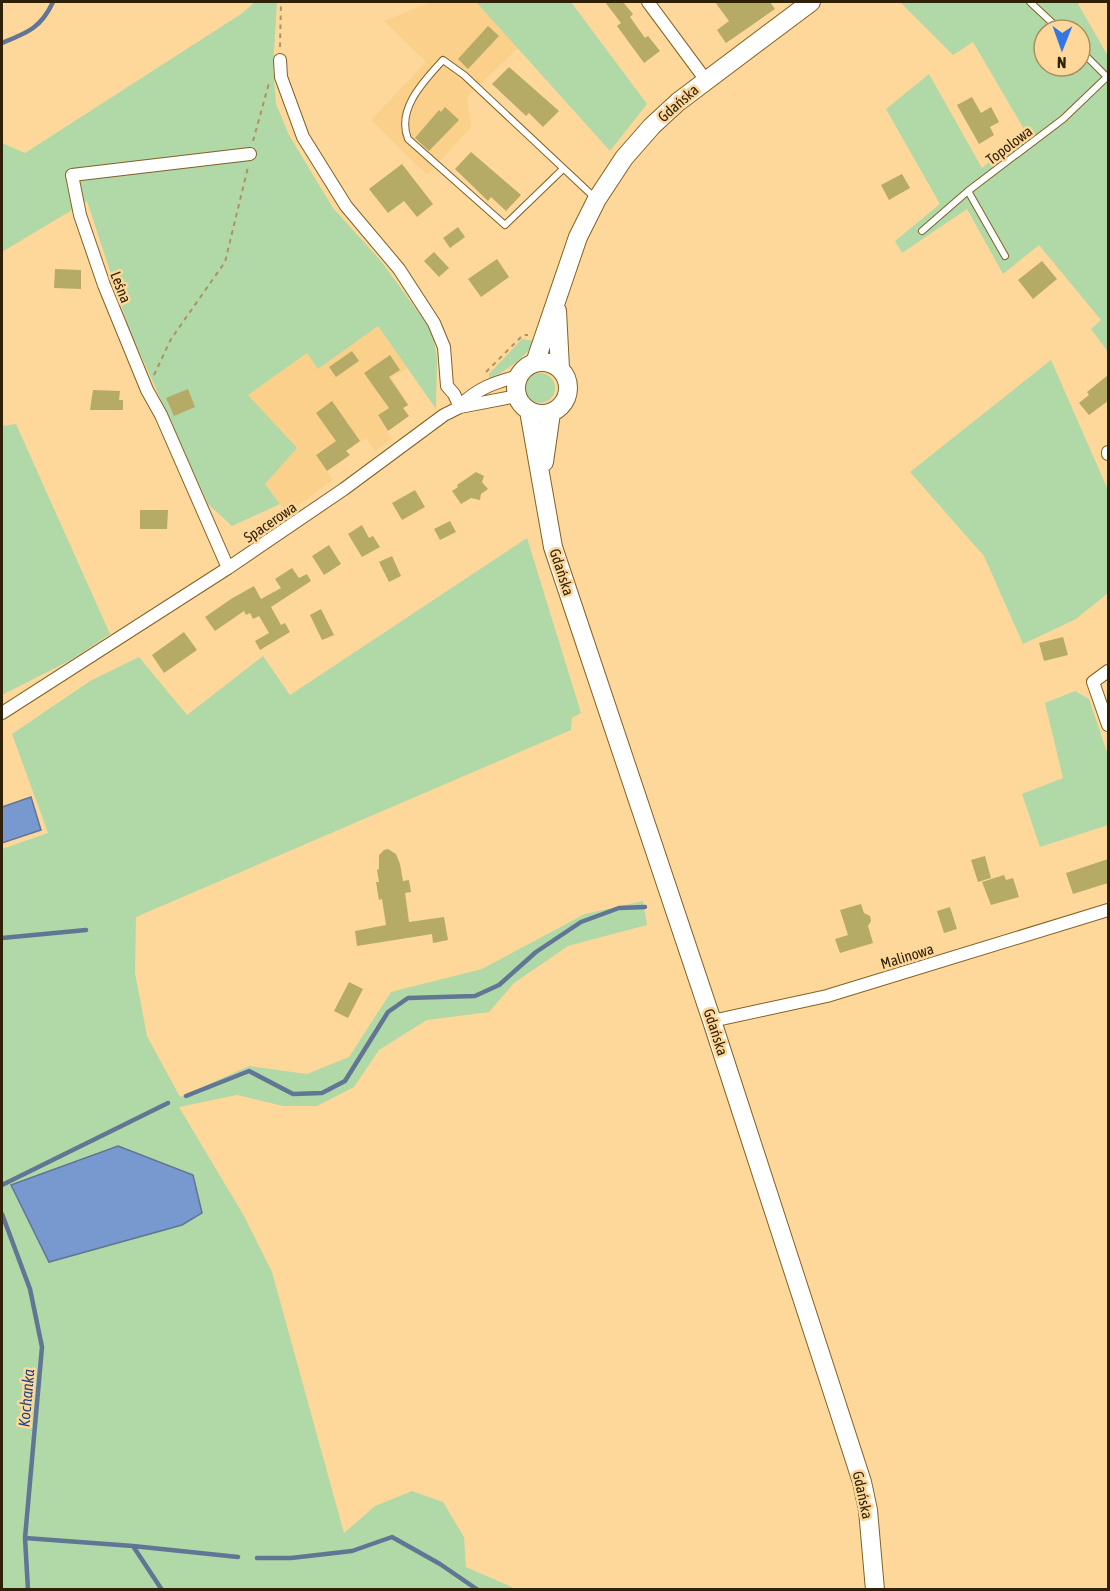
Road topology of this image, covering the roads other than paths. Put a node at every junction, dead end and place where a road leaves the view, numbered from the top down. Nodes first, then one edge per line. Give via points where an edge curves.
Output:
1 (648, 2) edge
2 (1030, 2) edge
3 (804, 4) edge
4 (1047, 18) edge
5 (280, 60) road end
6 (1092, 61) edge
7 (1108, 76) edge
8 (705, 79) junction
9 (250, 154) road end
10 (564, 169) junction
11 (968, 191) junction
12 (597, 199) junction
13 (922, 231) dead end
14 (1005, 256) dead end
15 (557, 303) junction
16 (535, 363) junction
17 (560, 368) junction
18 (519, 376) junction
19 (517, 396) junction
20 (460, 407) junction
21 (529, 411) junction
22 (551, 413) junction
23 (542, 479) junction
24 (228, 568) junction
25 (1108, 671) edge
26 (2, 713) edge
27 (1108, 725) edge
28 (1108, 910) edge
29 (712, 1021) junction
30 (875, 1590) edge

1 - 8 street
2 - 4 lane
3 - 8 main road, Gdańska
5 - 20 street via 281,77 303,137 346,206 399,269 434,323 444,347 447,386
6 - 7 lane
7 - 11 lane, Topolowa via 1063,119
8 - 12 main road, Gdańska via 638,142
9 - 24 street, Leśna via 72,175 80,215 104,285
10 - 10 lane via 506,225 408,139 404,129 416,90 443,60
10 - 12 lane
11 - 13 lane, Topolowa
11 - 14 lane
12 - 15 main road, Gdańska via 571,254
15 - 16 main road, Gdańska
15 - 17 main road, Gdańska
16 - 17 main road
16 - 18 main road
17 - 22 main road via 569,388 567,398
18 - 19 main road
18 - 20 street, Spacerowa via 487,386
19 - 20 street, Spacerowa
19 - 21 main road
20 - 24 street, Spacerowa
21 - 22 main road
21 - 23 main road, Gdańska
22 - 23 main road, Gdańska
23 - 29 main road, Gdańska via 553,547
24 - 26 street, Spacerowa
25 - 27 street via 1093,682
28 - 29 street, Malinowa via 827,996
29 - 30 main road, Gdańska via 862,1482

